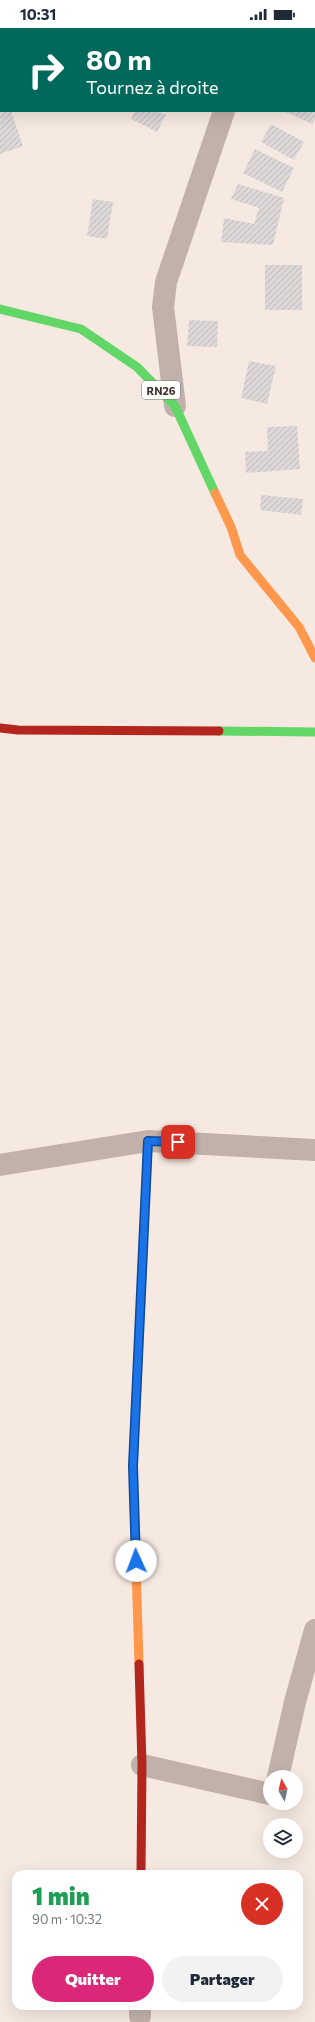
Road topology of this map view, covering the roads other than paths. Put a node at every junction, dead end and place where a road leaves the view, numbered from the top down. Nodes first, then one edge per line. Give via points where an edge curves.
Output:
1 (224, 112) edge
2 (0, 309) edge
3 (175, 406) junction
4 (315, 658) edge
5 (0, 728) edge
6 (315, 732) edge
7 (148, 1141) junction
8 (315, 1150) edge
9 (0, 1165) edge
10 (315, 1630) edge
11 (142, 1765) junction
12 (280, 1770) edge
13 (263, 1792) edge
14 (141, 1870) edge

1 - 3 street via 166,282 163,307
2 - 3 street, RN26 via 80,329 137,367
3 - 4 street, RN26 via 231,527 240,555 299,627
5 - 6 street
7 - 8 street
7 - 9 street
7 - 11 street via 133,1466
10 - 12 street
11 - 13 street
11 - 14 street

